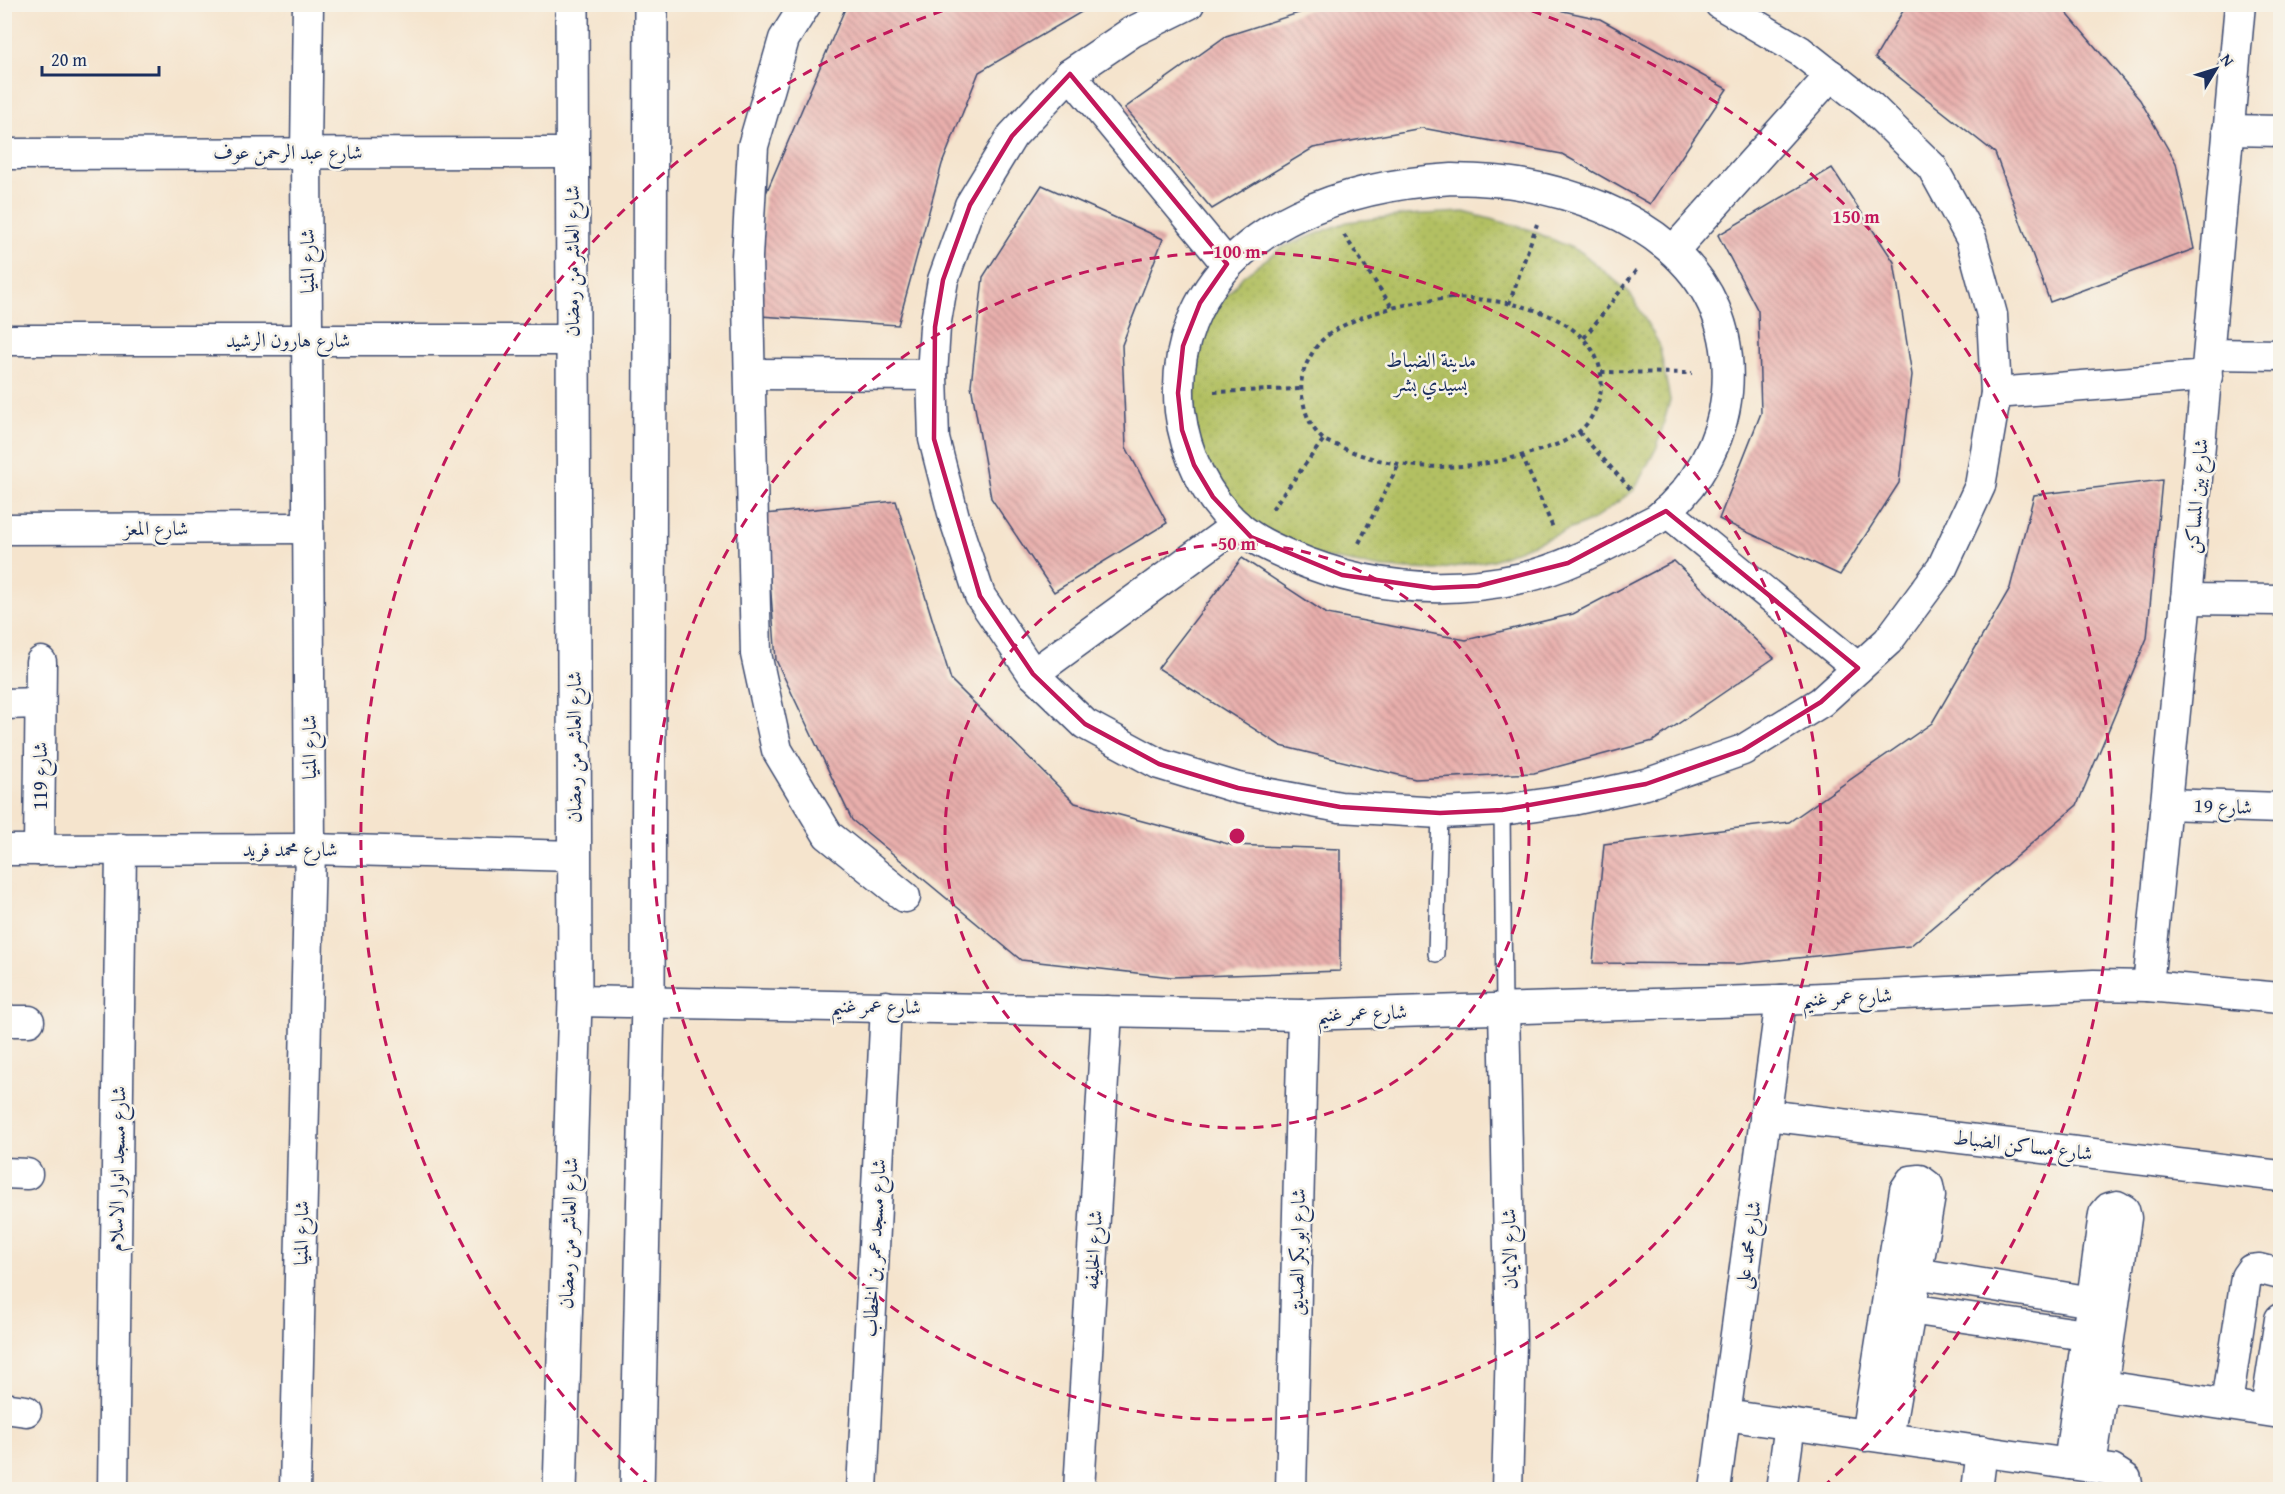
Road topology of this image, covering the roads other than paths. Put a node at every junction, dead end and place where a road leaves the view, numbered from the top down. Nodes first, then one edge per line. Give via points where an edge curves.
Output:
1 (308, 4) edge
2 (572, 4) edge
3 (651, 4) edge
4 (806, 4) edge
5 (1189, 4) edge
6 (1720, 4) edge
7 (2240, 4) edge
8 (1070, 74) junction
9 (1831, 75) junction
10 (2228, 130) junction
11 (2280, 131) edge
12 (306, 152) junction
13 (572, 153) junction
14 (4, 154) edge
15 (1667, 244) junction
16 (1227, 264) junction
17 (4, 340) edge
18 (307, 340) junction
19 (572, 340) junction
20 (2280, 355) edge
21 (2208, 365) junction
22 (750, 374) junction
23 (932, 375) junction
24 (1996, 393) junction
25 (1662, 515) junction
26 (4, 528) edge
27 (308, 528) junction
28 (1244, 531) junction
29 (2186, 599) junction
30 (2280, 600) edge
31 (40, 662) dead end
32 (1858, 668) junction
33 (1034, 674) junction
34 (40, 703) junction
35 (4, 704) edge
36 (2166, 804) junction
37 (2280, 808) edge
38 (1502, 810) junction
39 (1440, 813) junction
40 (121, 849) junction
41 (310, 849) junction
42 (4, 850) edge
43 (39, 850) junction
44 (575, 856) junction
45 (905, 897) dead end
46 (1436, 954) dead end
47 (2148, 986) junction
48 (2280, 998) edge
49 (1780, 1000) junction
50 (575, 1001) junction
51 (648, 1002) junction
52 (886, 1006) junction
53 (1504, 1008) junction
54 (1107, 1011) junction
55 (1303, 1015) junction
56 (1765, 1114) junction
57 (2280, 1176) edge
58 (2280, 1274) edge
59 (1898, 1307) junction
60 (2280, 1319) edge
61 (2098, 1337) junction
62 (2091, 1384) junction
63 (2227, 1404) junction
64 (2273, 1411) edge
65 (1725, 1415) junction
66 (1790, 1424) junction
67 (1877, 1437) junction
68 (1982, 1451) junction
69 (2080, 1466) junction
70 (113, 1490) edge
71 (295, 1490) edge
72 (560, 1490) edge
73 (637, 1490) edge
74 (862, 1490) edge
75 (1079, 1490) edge
76 (1291, 1490) edge
77 (1507, 1490) edge
78 (1715, 1490) edge
79 (1781, 1490) edge
80 (1977, 1490) edge
81 (2128, 1490) edge

1 - 12 street, شارع المنيا
2 - 13 street, شارع العاشر من رمضان
3 - 51 street
4 - 22 street via 784,39 753,146 747,257
5 - 8 street via 1132,32
6 - 9 street via 1800,51
7 - 10 street, شارع بين المساكن
8 - 16 street
8 - 23 street via 1012,136 970,205 943,280
9 - 15 street
9 - 24 street via 1871,107 1932,167 1971,238 1992,315
10 - 11 street
10 - 21 street, شارع بين المساكن
12 - 13 street, شارع عبد الرحمن عوف
12 - 14 street, شارع عبد الرحمن عوف
12 - 18 street, شارع المنيا
13 - 19 street, شارع العاشر من رمضان
15 - 16 street via 1610,210 1549,190 1484,180 1419,181 1324,204 1256,238
15 - 25 street via 1696,276 1713,306 1724,339 1729,373 1725,412 1713,449 1693,482
16 - 28 street via 1200,303 1183,346 1178,393 1182,430 1194,465 1213,497
17 - 18 street, شارع هارون الرشيد
18 - 19 street, شارع هارون الرشيد
18 - 27 street, شارع المنيا
19 - 44 street, شارع العاشر من رمضان
20 - 21 street
21 - 24 street
21 - 29 street, شارع بين المساكن
22 - 23 street
22 - 45 street via 756,654 777,750 828,835
23 - 33 street via 934,439 980,596
24 - 32 street via 1980,486 1942,568 1888,641
25 - 28 street via 1568,563 1524,578 1433,588 1387,585 1342,575 1311,565
25 - 32 street
26 - 27 street, شارع المعز
27 - 41 street, شارع المنيا
28 - 33 street
29 - 30 street
29 - 36 street, شارع بين المساكن
31 - 34 street, شارع 119
32 - 38 street via 1821,702 1743,750 1646,784
33 - 39 street via 1086,723 1159,765 1238,788 1340,807
34 - 35 street
34 - 43 street, شارع 119
36 - 37 street, شارع 19
36 - 47 street, شارع بين المساكن
38 - 39 street
38 - 53 lane
39 - 46 lane
40 - 41 street, شارع محمد فريد
40 - 43 street, شارع محمد فريد
40 - 70 street, شارع مسجد انوار الاسلام
41 - 44 street, شارع محمد فريد
41 - 71 street, شارع المنيا
42 - 43 street, شارع محمد فريد
44 - 50 street, شارع العاشر من رمضان
47 - 48 street, شارع عمر غنيم
47 - 49 street, شارع عمر غنيم via 2094,985
49 - 53 street, شارع عمر غنيم
49 - 56 street, شارع محمد على
50 - 51 street, شارع عمر غنيم
50 - 72 street, شارع العاشر من رمضان
51 - 52 street, شارع عمر غنيم
51 - 73 street
52 - 54 street, شارع عمر غنيم
52 - 74 street, شارع مسجد عمر بن الخطاب
53 - 55 street, شارع عمر غنيم
53 - 77 street, شارع الايمان via 1511,1343
54 - 55 street, شارع عمر غنيم
54 - 75 street, شارع الخليفه
55 - 76 street, شارع ابو بكر الصديق
56 - 57 street, شارع مساكن الضباط
56 - 65 street, شارع محمد على
58 - 63 street via 2260,1269 2251,1270 2246,1277
59 - 61 street
59 - 61 street via 1904,1272 2103,1304
59 - 67 street
60 - 64 street
61 - 62 street
62 - 63 street
62 - 69 street
63 - 64 street
65 - 66 street
65 - 78 street, شارع محمد على
66 - 67 street
66 - 79 street
67 - 68 street
68 - 69 street
68 - 80 street
69 - 81 street via 2120,1473

